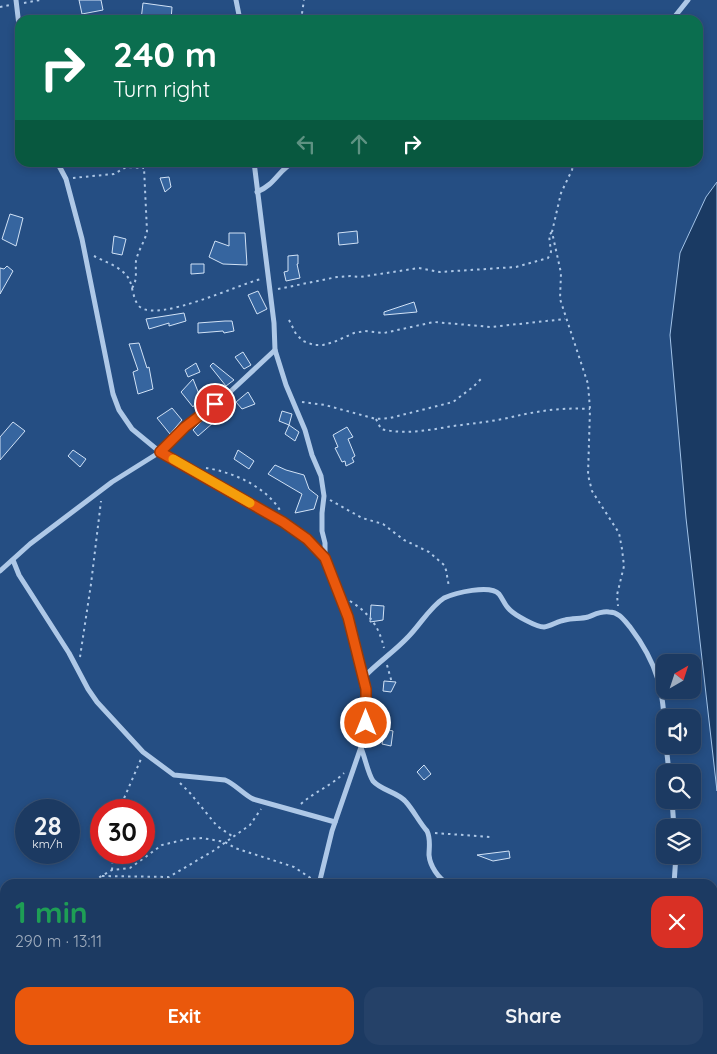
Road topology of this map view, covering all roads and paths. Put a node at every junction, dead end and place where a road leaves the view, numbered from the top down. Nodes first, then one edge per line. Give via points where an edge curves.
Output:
1 (40, 0) edge
2 (236, 0) edge
3 (304, 0) edge
4 (688, 0) edge
5 (16, 2) edge
6 (18, 15) edge
7 (239, 15) edge
8 (302, 15) edge
9 (676, 15) edge
10 (59, 167) edge
11 (254, 167) edge
12 (286, 167) edge
13 (573, 167) edge
14 (144, 168) joint
15 (66, 179) junction
16 (257, 192) junction
17 (552, 232) junction
18 (85, 252) junction
19 (267, 277) junction
20 (132, 288) junction
21 (269, 291) junction
22 (566, 319) junction
23 (289, 320) dead end
24 (275, 350) junction
25 (483, 377) dead end
26 (292, 402) junction
27 (590, 409) junction
28 (376, 419) junction
29 (160, 452) junction
30 (198, 467) dead end
31 (101, 490) junction
32 (324, 496) junction
33 (283, 522) junction
34 (325, 558) junction
35 (13, 560) junction
36 (0, 571) edge
37 (338, 592) junction
38 (450, 596) junction
39 (618, 614) junction
40 (385, 656) junction
41 (78, 669) junction
42 (363, 678) junction
43 (392, 683) dead end
44 (664, 709) edge
45 (361, 747) junction
46 (143, 752) junction
47 (354, 765) junction
48 (174, 775) junction
49 (125, 799) edge
50 (265, 803) junction
51 (294, 811) junction
52 (335, 822) junction
53 (427, 831) junction
54 (233, 836) junction
55 (490, 837) dead end
56 (225, 842) junction
57 (112, 864) edge
58 (675, 864) edge
59 (112, 870) junction
60 (100, 876) junction
61 (96, 879) edge
62 (312, 879) edge
63 (319, 879) edge
64 (441, 879) edge
65 (674, 879) edge

1 - 5 path
2 - 7 street
3 - 8 path
4 - 9 street
5 - 6 street
10 - 15 street
11 - 16 street
12 - 16 street via 267,188
13 - 17 path via 561,193
14 - 15 path via 126,167 114,174
14 - 20 path via 147,231 138,253
15 - 18 street
16 - 19 street
17 - 21 path via 549,235 551,252 548,258 516,267 440,272 419,268 360,278 337,277
17 - 22 path via 561,273 560,300
18 - 20 path via 122,271
18 - 29 street via 119,410 132,429
19 - 20 path via 157,312 138,306
19 - 21 street
21 - 24 street
22 - 23 path via 491,327 434,322 384,333 354,333 323,345 303,341
22 - 27 path via 588,384
24 - 26 street
24 - 29 street
25 - 28 path via 453,402
26 - 28 path via 324,405
26 - 32 street via 305,430
27 - 28 path via 530,412 427,432 391,432 382,429
27 - 39 path via 588,475 592,491 619,533 622,549 624,566 617,595
29 - 31 street
29 - 33 street
30 - 33 path via 217,470 257,488 272,499 281,511
31 - 35 street
31 - 41 path
32 - 34 street via 322,530
32 - 38 path via 362,518 383,524 404,540 429,552 444,565
33 - 34 street via 307,539
34 - 37 street
35 - 36 street
35 - 41 street via 19,575
37 - 40 path via 373,621
37 - 42 street via 348,617
38 - 39 street via 468,591 494,591 509,610 544,626 600,611
38 - 40 street via 438,602 408,637
39 - 44 street via 635,633 656,670
40 - 42 street
40 - 43 path
41 - 46 street via 97,702
42 - 45 street via 366,723
45 - 47 street
45 - 53 street via 373,781 401,797
46 - 48 street
46 - 49 path
47 - 51 path
47 - 52 street
48 - 50 street via 224,780 244,795
48 - 54 path via 217,826
50 - 51 street
50 - 54 path via 250,825
51 - 52 street
52 - 63 street
53 - 55 path
53 - 64 street via 430,836 429,857
54 - 56 path
56 - 59 path via 202,838 174,842 162,845 130,868
56 - 60 path via 169,876
56 - 62 path via 294,866
57 - 59 path
58 - 65 street
59 - 60 path
60 - 61 path

